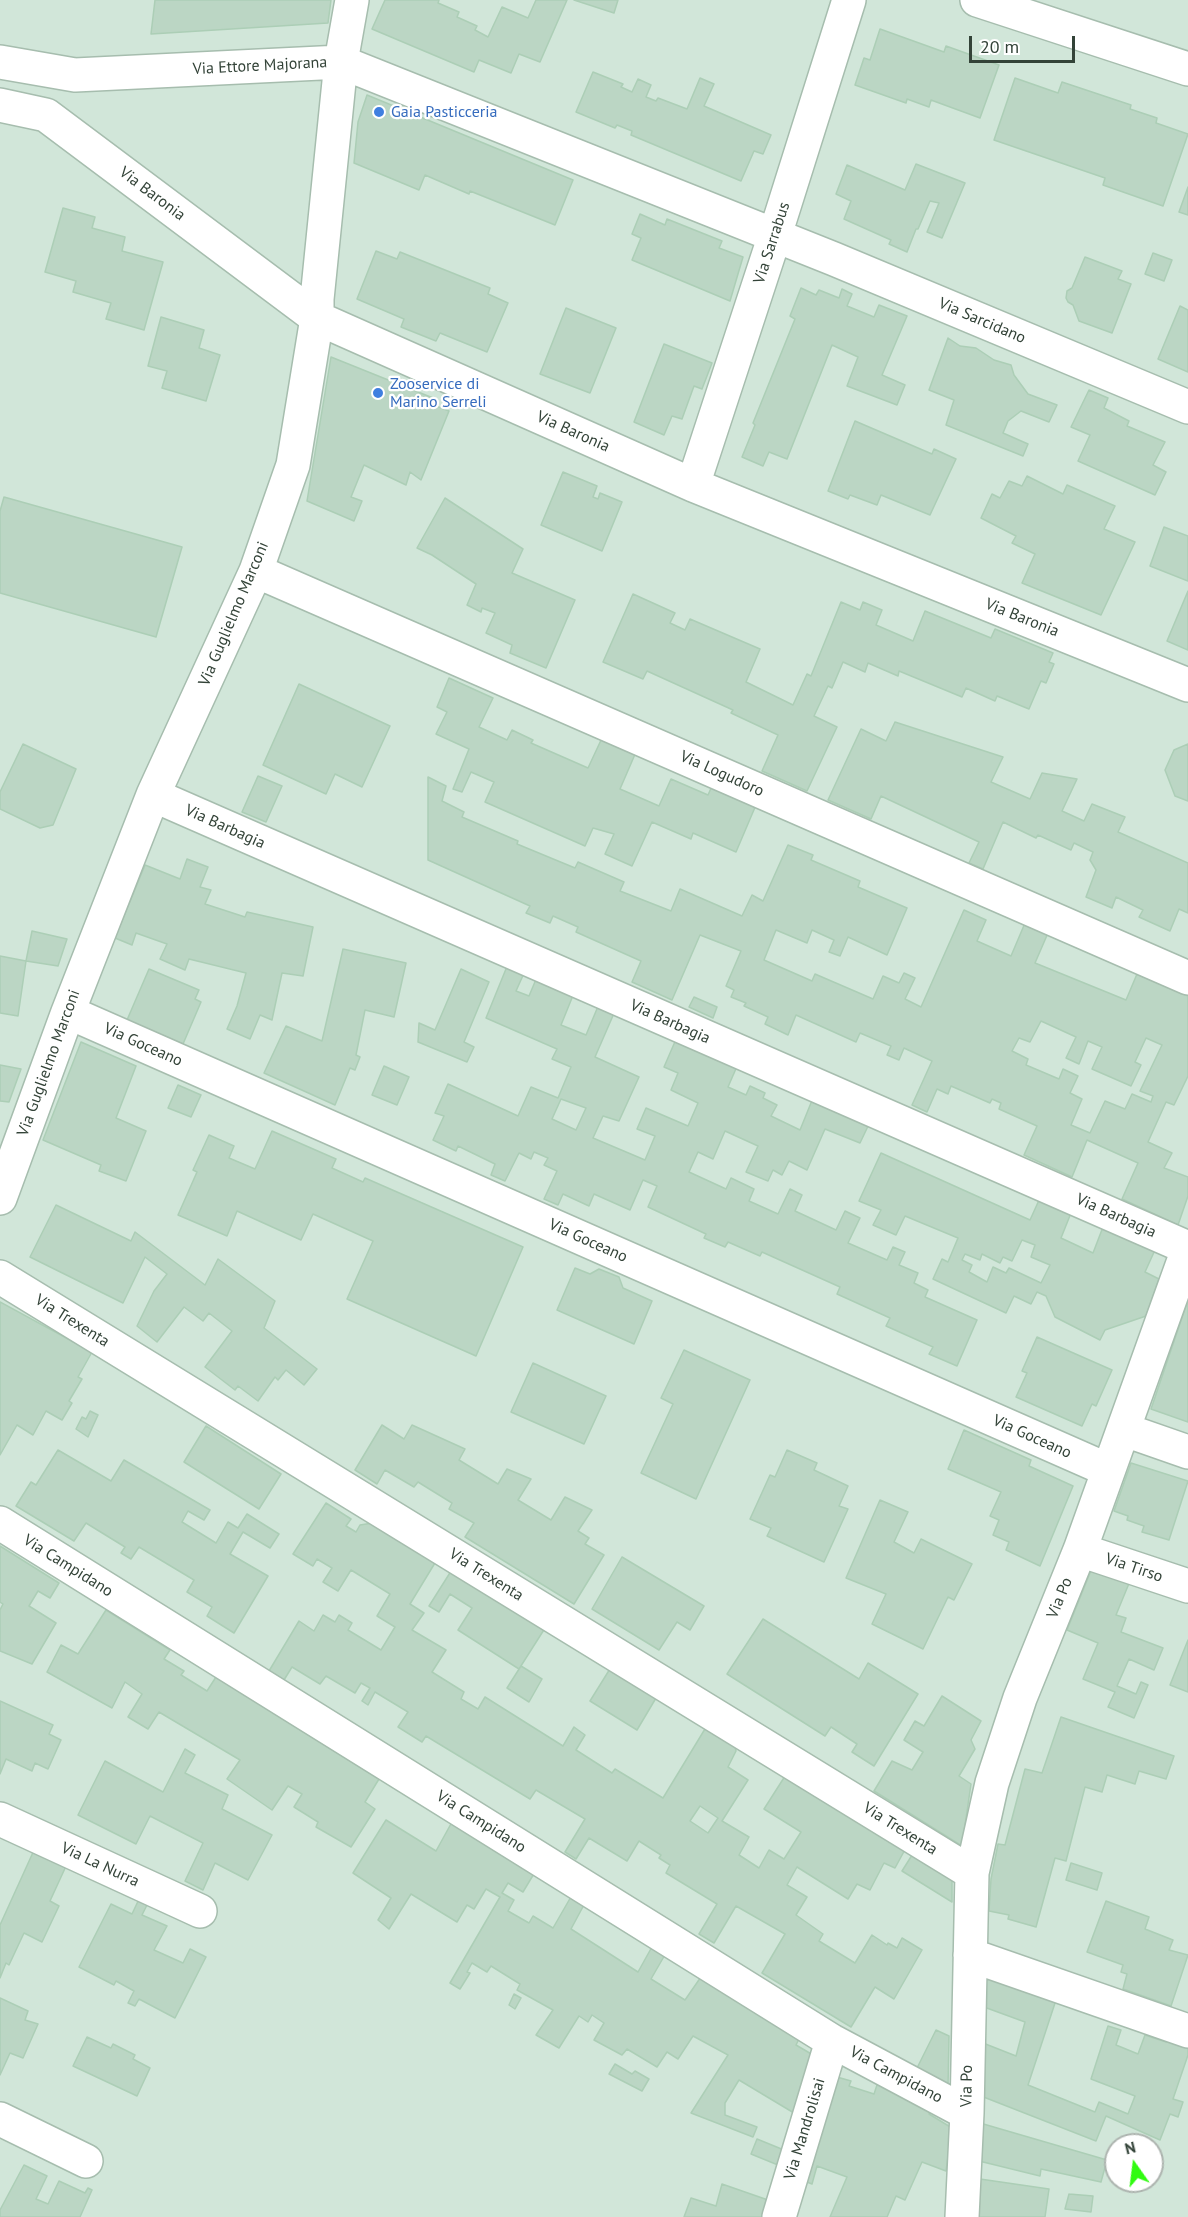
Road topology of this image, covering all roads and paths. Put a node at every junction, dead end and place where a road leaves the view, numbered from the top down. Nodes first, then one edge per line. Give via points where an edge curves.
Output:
1 (352, 0) edge
2 (849, 0) edge
3 (977, 0) edge
4 (0, 62) edge
5 (341, 62) junction
6 (1188, 69) edge
7 (0, 105) edge
8 (775, 235) junction
9 (317, 318) junction
10 (1188, 407) edge
11 (693, 485) junction
12 (256, 571) junction
13 (1188, 685) edge
14 (153, 795) junction
15 (1188, 978) edge
16 (68, 1012) junction
17 (0, 1198) edge
18 (1188, 1248) edge
19 (0, 1277) edge
20 (1125, 1430) junction
21 (1188, 1452) edge
22 (1108, 1470) junction
23 (0, 1523) edge
24 (1080, 1550) junction
25 (1188, 1586) edge
26 (0, 1819) edge
27 (972, 1873) junction
28 (200, 1911) dead end
29 (970, 1955) junction
30 (1188, 2031) edge
31 (832, 2041) junction
32 (967, 2113) junction
33 (0, 2119) edge
34 (86, 2161) dead end
35 (779, 2217) edge
36 (962, 2217) edge

1 - 5 street, Via Guglielmo Marconi
2 - 8 street, Via Sarrabus
3 - 6 street
4 - 5 street, Via Ettore Majorana via 75,75
5 - 8 street, Via Ettore Majorana
5 - 9 street, Via Guglielmo Marconi
7 - 9 street, Via Baronia via 46,115
8 - 10 street, Via Sarcidano
8 - 11 street, Via Sarrabus
9 - 11 street, Via Baronia
9 - 12 street, Via Guglielmo Marconi via 293,465
11 - 13 street, Via Baronia
12 - 14 street, Via Guglielmo Marconi
12 - 15 street, Via Logudoro
14 - 16 street, Via Guglielmo Marconi
14 - 18 street, Via Barbagia
16 - 17 street, Via Guglielmo Marconi
16 - 22 street, Via Goceano
18 - 20 street, Via Po
19 - 27 street, Via Trexenta
20 - 21 street
20 - 22 street, Via Po
22 - 24 street, Via Po
23 - 31 street, Via Campidano
24 - 25 street, Via Tirso
24 - 27 street, Via Po via 1016,1709 992,1784
26 - 28 street, Via La Nurra
27 - 29 street, Via Po
29 - 30 street
29 - 32 street, Via Po
31 - 32 street, Via Campidano
31 - 35 street, Via Mandrolisai
32 - 36 street, Via Po
33 - 34 street

